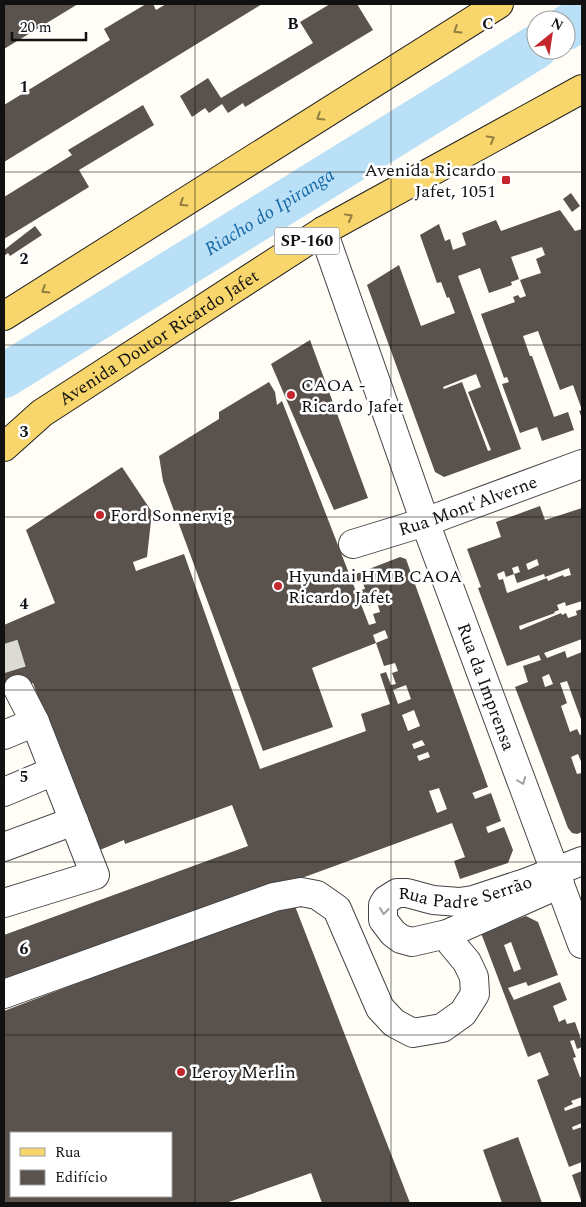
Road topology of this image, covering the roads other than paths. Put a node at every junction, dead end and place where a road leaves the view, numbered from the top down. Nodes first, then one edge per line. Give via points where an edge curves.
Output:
1 (499, 4) edge
2 (582, 89) edge
3 (323, 231) junction
4 (4, 316) edge
5 (4, 447) edge
6 (582, 464) edge
7 (425, 522) junction
8 (353, 544) dead end
9 (18, 689) tunnel mouth
10 (34, 722) junction
11 (4, 735) edge
12 (54, 771) junction
13 (4, 792) edge
14 (74, 821) junction
15 (4, 847) edge
16 (582, 861) edge
17 (558, 877) junction
18 (4, 903) edge
19 (447, 934) junction
20 (582, 944) edge
21 (4, 994) edge

1 -> 4 main road
3 -> 2 main road, Avenida Doutor Ricardo Jafet / SP-160
3 - 5 main road, Avenida Doutor Ricardo Jafet / SP-160 via 42,413
3 - 7 street, Rua da Imprensa
6 - 7 street, Rua Mont'Alverne
7 - 8 street, Rua Mont'Alverne
7 -> 17 street, Rua da Imprensa
9 - 10 street
10 - 11 street
10 - 12 street
12 - 13 street
12 - 14 street
14 - 15 street
14 - 18 street via 95,875
16 - 17 street, Rua Padre Serrão
17 - 19 street, Rua Padre Serrão
17 -> 19 street, Rua Padre Serrão via 459,902 397,893 383,905 386,927 401,939 412,942
17 - 20 street, Rua da Imprensa
19 - 21 street via 467,962 474,977 475,994 463,1013 442,1028 413,1033 394,1023 380,1008 337,909 317,895 301,892 274,897

